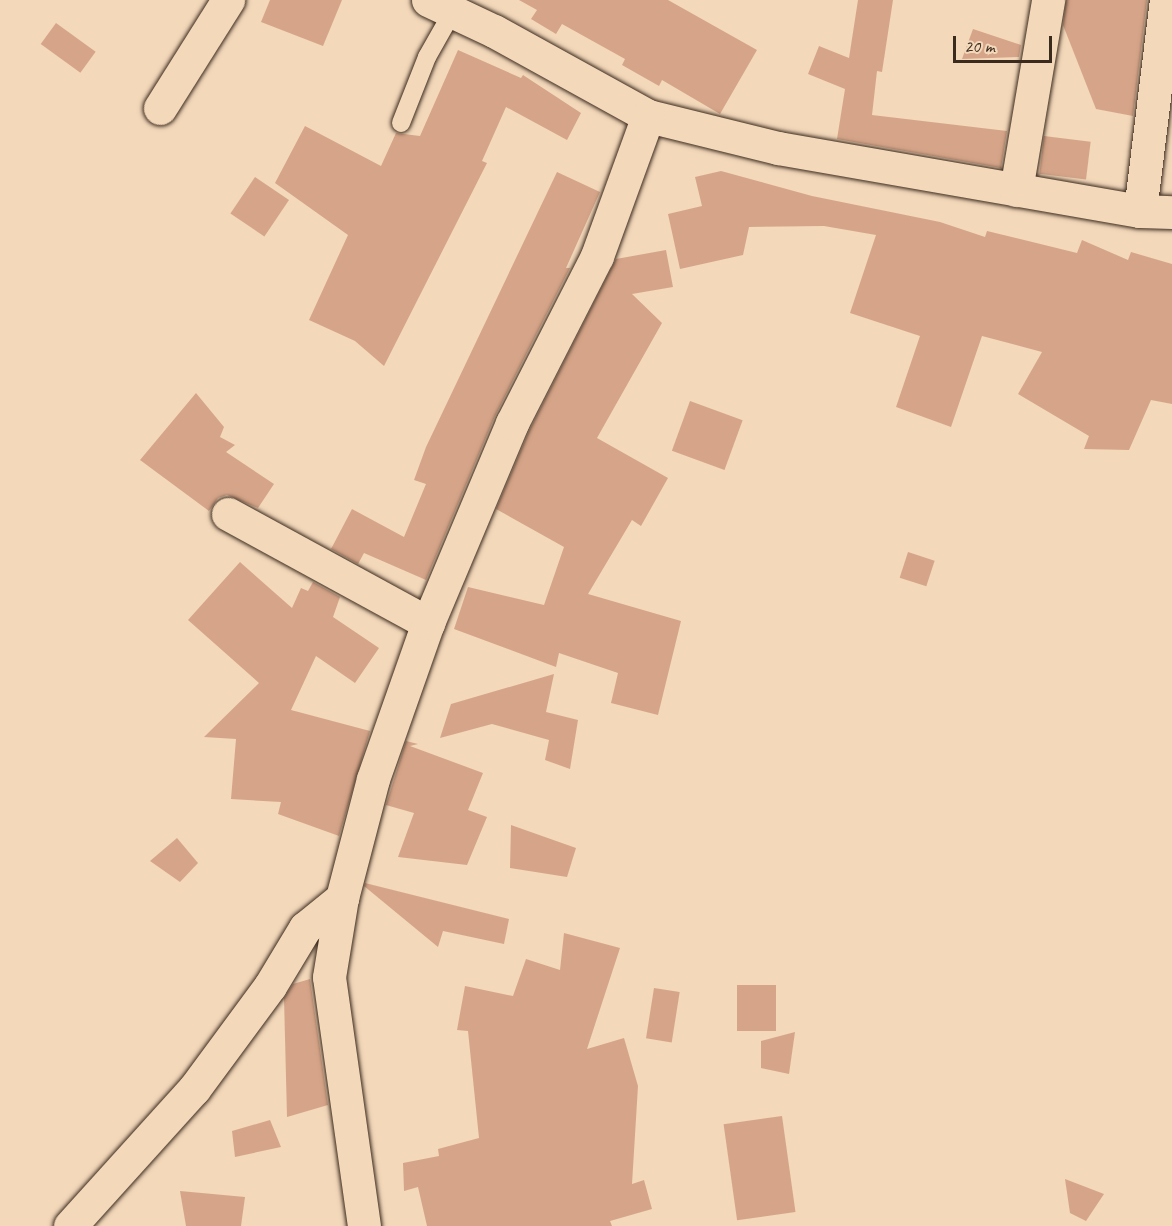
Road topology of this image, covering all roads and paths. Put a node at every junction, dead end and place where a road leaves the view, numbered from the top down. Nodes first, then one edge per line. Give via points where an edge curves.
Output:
1 (228, 0) edge
2 (1048, 0) edge
3 (1166, 0) edge
4 (440, 6) edge
5 (160, 108) dead end
6 (648, 116) junction
7 (400, 123) dead end
8 (1016, 190) junction
9 (1156, 212) edge
10 (228, 514) dead end
11 (428, 623) junction
12 (342, 898) junction
13 (70, 1226) edge
14 (364, 1226) edge

1 - 5 street
2 - 8 street
3 - 9 street
4 - 6 street
4 - 7 lane via 428,57
6 - 8 street via 778,148
6 - 11 street via 597,256 512,423
8 - 9 street
10 - 11 street
11 - 12 street via 373,779
12 - 13 street via 305,928 270,986 194,1089
12 - 14 street via 329,977

